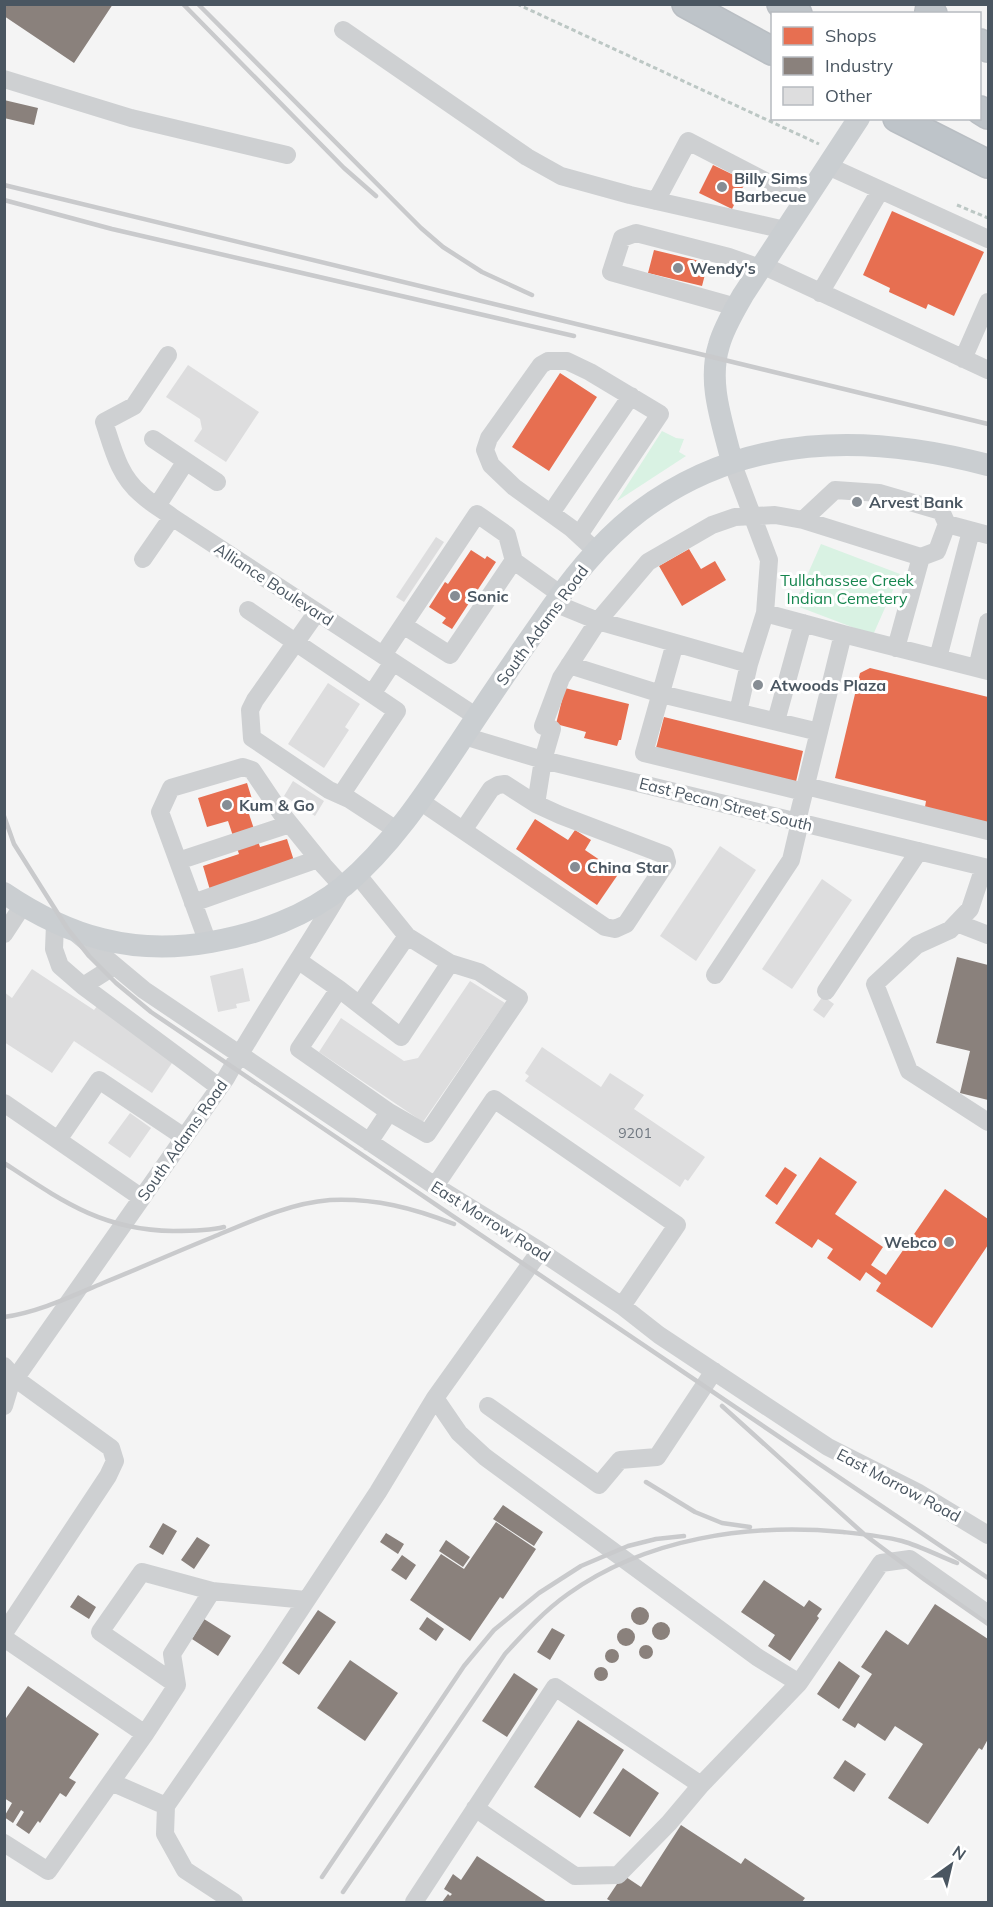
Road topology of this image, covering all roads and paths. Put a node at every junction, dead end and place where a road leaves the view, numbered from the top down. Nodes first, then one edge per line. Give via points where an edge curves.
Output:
1 (517, 4) edge
2 (686, 4) edge
3 (781, 4) edge
4 (795, 12) edge
5 (343, 30) dead end
6 (771, 50) edge
7 (4, 79) edge
8 (858, 120) edge
9 (900, 120) edge
10 (287, 155) dead end
11 (832, 159) junction
12 (988, 164) edge
13 (880, 190) junction
14 (656, 201) junction
15 (804, 201) junction
16 (785, 230) junction
17 (988, 239) edge
18 (761, 267) junction
19 (820, 293) junction
20 (988, 302) edge
21 (736, 307) junction
22 (168, 355) dead end
23 (963, 358) junction
24 (988, 370) edge
25 (631, 396) junction
26 (153, 439) dead end
27 (186, 461) junction
28 (988, 461) edge
29 (732, 462) junction
30 (217, 482) dead end
31 (165, 511) junction
32 (551, 513) junction
33 (753, 515) junction
34 (803, 520) junction
35 (947, 524) junction
36 (980, 533) edge
37 (579, 535) junction
38 (597, 552) junction
39 (921, 557) junction
40 (143, 559) dead end
41 (514, 560) junction
42 (557, 598) junction
43 (248, 610) dead end
44 (317, 612) junction
45 (765, 613) junction
46 (598, 621) junction
47 (988, 622) edge
48 (802, 623) junction
49 (403, 625) junction
50 (843, 634) junction
51 (295, 642) junction
52 (675, 643) junction
53 (896, 648) junction
54 (388, 658) junction
55 (938, 658) junction
56 (749, 664) junction
57 (569, 666) junction
58 (983, 670) edge
59 (372, 693) junction
60 (661, 694) junction
61 (738, 712) junction
62 (477, 717) junction
63 (776, 721) junction
64 (819, 732) junction
65 (464, 736) junction
66 (543, 760) junction
67 (805, 789) junction
68 (341, 795) junction
69 (420, 801) junction
70 (536, 804) junction
71 (799, 822) junction
72 (290, 824) junction
73 (464, 829) junction
74 (398, 831) junction
75 (988, 831) edge
76 (919, 851) junction
77 (318, 859) junction
78 (178, 861) junction
79 (986, 867) edge
80 (350, 880) junction
81 (14, 899) edge
82 (193, 903) junction
83 (957, 923) junction
84 (65, 928) junction
85 (4, 934) edge
86 (988, 935) edge
87 (406, 936) junction
88 (208, 943) junction
89 (299, 961) junction
90 (112, 963) junction
91 (450, 963) junction
92 (715, 975) dead end
93 (83, 986) junction
94 (339, 989) junction
95 (826, 991) dead end
96 (360, 1004) junction
97 (240, 1054) junction
98 (219, 1087) junction
99 (4, 1103) edge
100 (389, 1112) junction
101 (988, 1122) edge
102 (184, 1137) junction
103 (58, 1140) junction
104 (369, 1142) junction
105 (435, 1186) junction
106 (142, 1198) junction
107 (540, 1251) junction
108 (622, 1306) junction
109 (714, 1371) junction
110 (10, 1377) edge
111 (435, 1398) junction
112 (488, 1406) dead end
113 (4, 1407) edge
114 (988, 1535) edge
115 (212, 1591) junction
116 (306, 1600) junction
117 (988, 1614) edge
118 (4, 1633) edge
119 (4, 1638) edge
120 (798, 1683) junction
121 (177, 1685) junction
122 (145, 1734) junction
123 (111, 1782) junction
124 (701, 1785) junction
125 (166, 1806) junction
126 (476, 1809) junction
127 (4, 1843) edge
128 (418, 1901) edge
129 (234, 1902) edge

1 - 11 path
2 - 6 highway
3 - 4 highway
5 - 14 street via 561,177
7 - 10 street via 131,118
8 - 11 main road
9 - 12 highway
11 - 13 street
11 - 15 main road
13 - 17 street
13 - 19 street
14 - 15 street via 688,141
14 - 16 street
15 - 16 main road
16 - 18 main road
18 - 19 street
18 - 21 main road
18 - 21 street via 636,233 622,238 611,272
19 - 23 street
20 - 23 street
21 - 29 main road via 718,346 715,373 718,406
22 - 31 street, Alliance Boulevard via 134,406 104,422 127,479
23 - 24 street
25 - 32 street
25 - 32 street via 567,361 548,361 541,365 489,438 485,450 491,465
25 - 37 street via 660,414
26 - 27 street
27 - 30 street
27 - 31 street
28 - 29 main road, South Adams Road via 901,447 838,444 786,448
29 - 33 street
29 - 38 main road, South Adams Road via 661,497
31 - 40 street
31 - 44 street, Alliance Boulevard
32 - 37 street
33 - 34 street
33 - 45 street via 769,560
33 - 46 street via 712,525 648,562
34 - 35 street via 835,490 879,493 941,511
34 - 39 street
35 - 36 street
35 - 39 street via 937,552
36 - 55 street
37 - 38 street
38 - 42 main road, South Adams Road
39 - 53 street
41 - 42 street
41 - 49 street via 450,655
41 - 49 street via 507,535 477,514
42 - 46 street
42 - 62 main road, South Adams Road
43 - 51 street
44 - 51 street
44 - 54 street, Alliance Boulevard
45 - 48 street
45 - 56 street
46 - 52 street
46 - 57 street
47 - 58 street
48 - 50 street
48 - 63 street
49 - 54 street
50 - 53 street
50 - 64 street
51 - 59 street
51 - 68 street via 250,710 252,738
52 - 56 street
52 - 60 street
53 - 55 street
54 - 59 street
54 - 62 street, Alliance Boulevard
55 - 58 street
56 - 61 street
57 - 60 street
57 - 66 street via 543,726 552,729
59 - 68 street via 398,711
60 - 61 street
60 - 67 street via 644,753
61 - 63 street
62 - 65 main road, South Adams Road
63 - 64 street
64 - 67 street
65 - 66 street, East Pecan Street South
65 - 69 main road, South Adams Road
66 - 70 street
66 - 71 street, East Pecan Street South
67 - 71 street
67 - 75 street
68 - 74 street
69 - 73 street
69 - 74 main road, South Adams Road
70 - 73 street via 505,784 498,785 491,789
70 - 73 street via 665,855 667,862 626,924 615,929 605,927
71 - 76 street, East Pecan Street South
71 - 92 street via 791,860
72 - 77 street
72 - 78 street
72 - 78 street via 252,770 243,767 171,788 160,812
74 - 80 main road, South Adams Road
76 - 79 street, East Pecan Street South
76 - 95 street
77 - 80 street
77 - 82 street
78 - 82 street
79 - 83 street via 970,909
80 - 87 street
80 - 88 main road, South Adams Road via 267,928
80 - 89 street, South Adams Road
81 - 84 main road, East Morrow Road
81 - 85 street
82 - 88 street
83 - 86 street
83 - 101 street via 917,945 875,984 909,1071
84 - 88 main road, South Adams Road via 114,943 157,948
84 - 90 street, East Morrow Road
84 - 93 street via 54,949 60,966
87 - 91 street
87 - 96 street
89 - 94 street
89 - 97 street, South Adams Road
90 - 93 street
90 - 97 street, East Morrow Road via 144,990
91 - 96 street via 401,1037
91 - 100 street via 479,972 519,998 427,1134
93 - 98 street
94 - 96 street
94 - 100 street via 299,1049
97 - 98 street, South Adams Road
97 - 104 street, East Morrow Road
98 - 102 street, South Adams Road
99 - 103 street
100 - 104 street
102 - 103 street via 99,1080
102 - 106 street, South Adams Road
103 - 106 street
104 - 105 street, East Morrow Road
105 - 107 street, East Morrow Road
105 - 108 street via 494,1099 677,1225
106 - 110 street, South Adams Road
107 - 108 street, East Morrow Road
107 - 111 street
108 - 109 street, East Morrow Road
109 - 112 street via 657,1457 620,1460 599,1485
109 - 114 street, East Morrow Road via 828,1447 917,1492
110 - 113 street, South Adams Road
110 - 118 street via 111,1448 115,1461
111 - 116 street
111 - 120 street via 459,1433 485,1457
115 - 116 street
115 - 121 street via 172,1654
115 - 121 street via 142,1572 100,1632
116 - 125 street
117 - 120 street via 910,1559 881,1563
119 - 122 street
120 - 124 street
121 - 122 street
122 - 123 street
123 - 125 street
123 - 127 street via 48,1871
124 - 126 street via 618,1875 575,1876
124 - 126 street via 555,1687
125 - 129 street via 165,1834 185,1870
126 - 128 street

